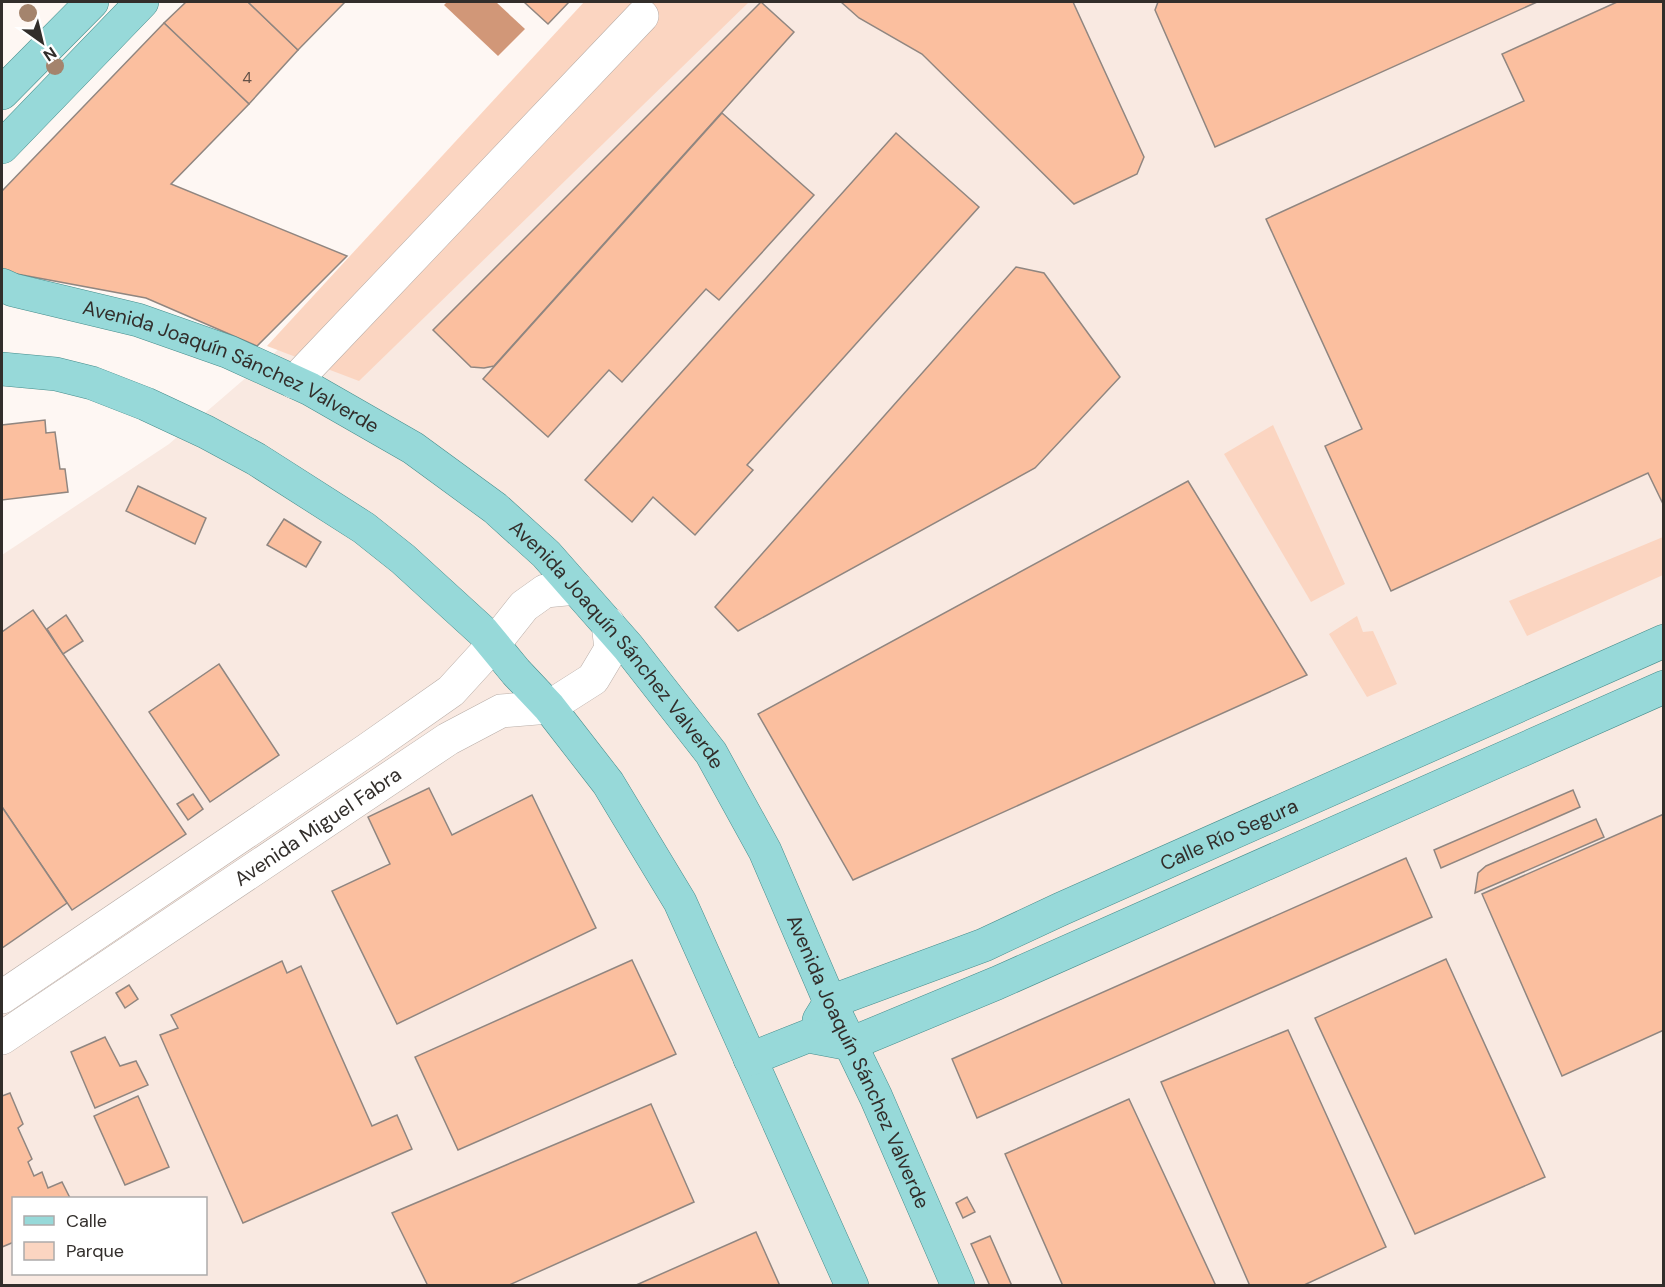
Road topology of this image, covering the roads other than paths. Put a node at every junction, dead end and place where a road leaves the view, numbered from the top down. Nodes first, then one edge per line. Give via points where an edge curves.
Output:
1 (92, 2) edge
2 (142, 2) edge
3 (642, 16) dead end
4 (2, 93) edge
5 (2, 147) edge
6 (2, 285) edge
7 (2, 369) edge
8 (294, 382) junction
9 (576, 588) junction
10 (608, 623) junction
11 (1664, 641) edge
12 (493, 645) junction
13 (1664, 687) edge
14 (549, 707) junction
15 (1436, 743) junction
16 (1452, 781) junction
17 (997, 983) junction
18 (2, 997) edge
19 (840, 1022) junction
20 (2, 1038) edge
21 (750, 1059) junction
22 (876, 1097) junction
23 (852, 1286) edge
24 (958, 1286) edge

1 - 4 main road
2 - 5 main road
3 - 8 street
6 - 8 main road, Avenida Joaquín Sánchez Valverde via 138,320 229,352
7 - 12 main road via 56,374 92,384 146,404 256,459 364,528
8 - 9 main road, Avenida Joaquín Sánchez Valverde via 413,448 486,501 546,554
9 - 10 main road, Avenida Joaquín Sánchez Valverde
9 - 12 street, Avenida Miguel Fabra via 545,591 524,606
10 - 14 street, Avenida Miguel Fabra via 611,649 593,680
10 - 19 main road, Avenida Joaquín Sánchez Valverde via 711,753 765,851
11 - 15 main road, Calle Río Segura
12 - 14 main road
12 - 18 street, Avenida Miguel Fabra via 451,691
13 - 16 main road
14 - 20 street, Avenida Miguel Fabra via 501,711 448,739
14 - 21 main road via 608,783 680,902
15 - 16 main road
15 - 19 main road, Calle Río Segura via 984,945
16 - 17 main road
17 - 19 main road
17 - 22 main road via 889,1045 883,1056
19 - 21 main road
19 - 22 main road, Avenida Joaquín Sánchez Valverde
21 - 23 main road
22 - 24 main road, Avenida Joaquín Sánchez Valverde

